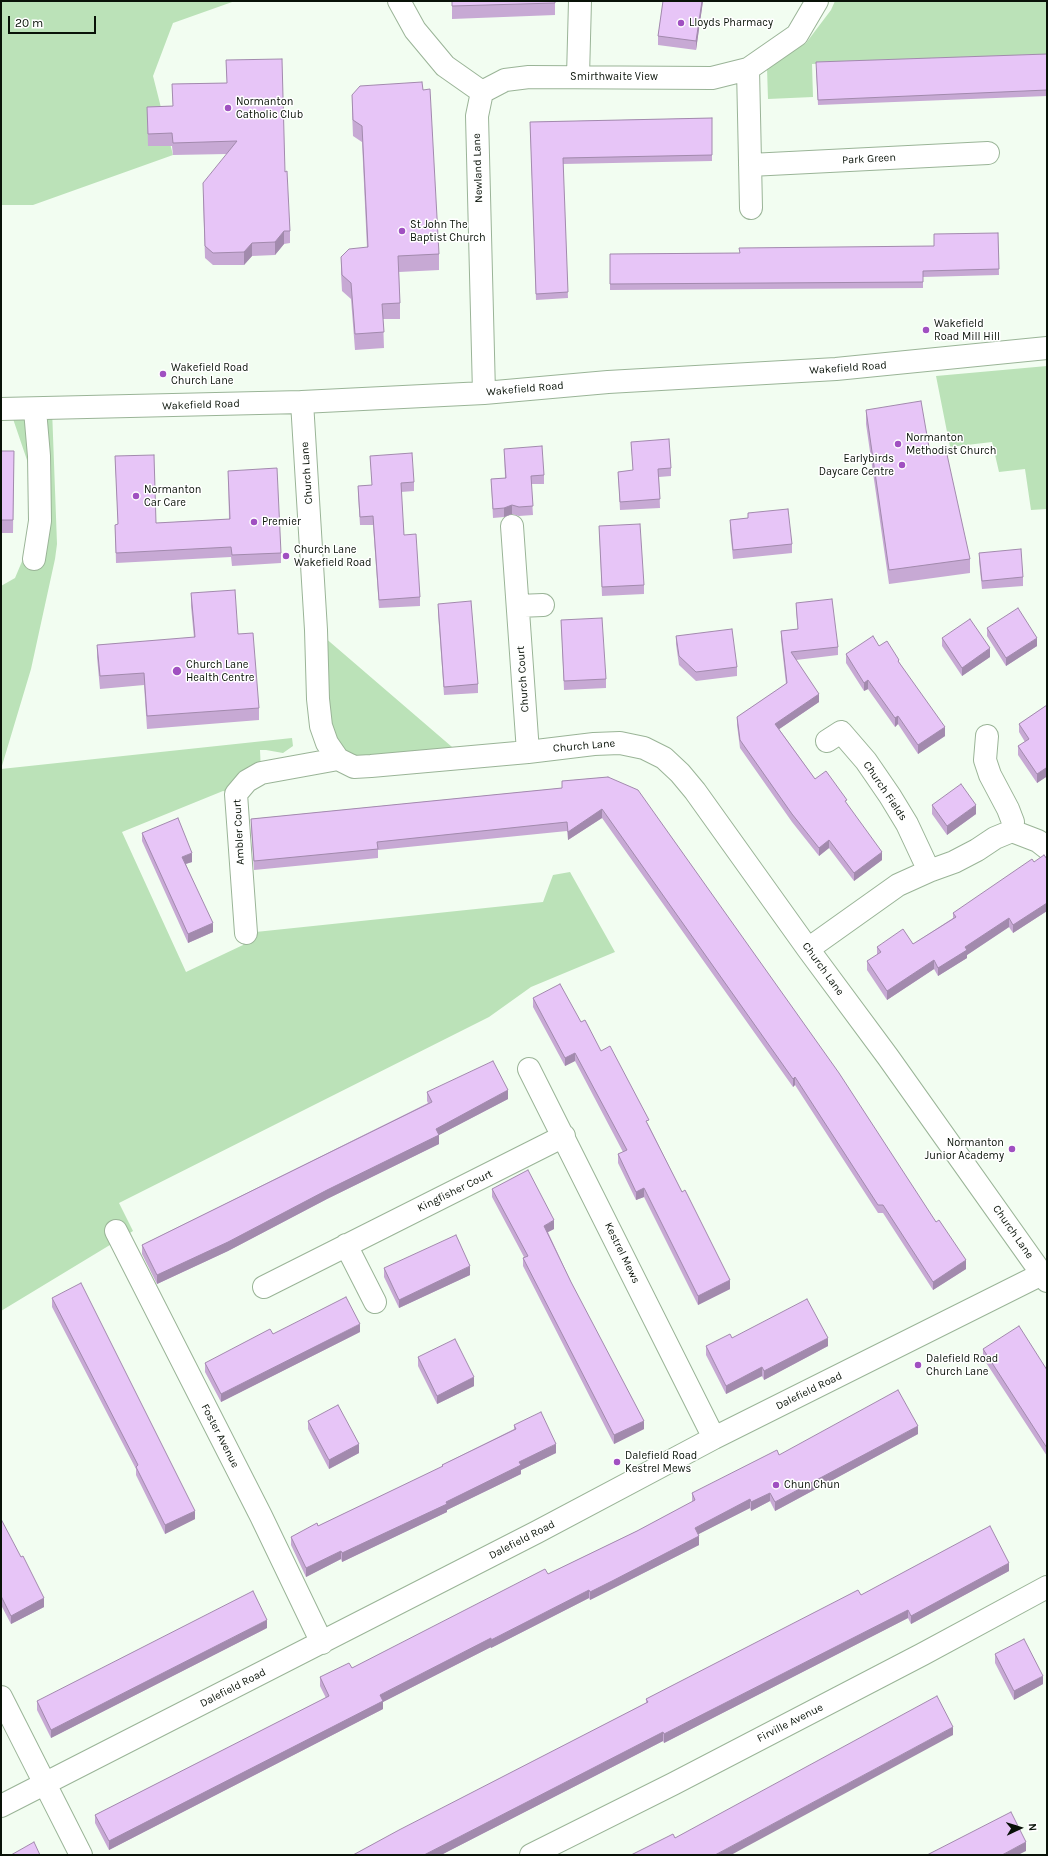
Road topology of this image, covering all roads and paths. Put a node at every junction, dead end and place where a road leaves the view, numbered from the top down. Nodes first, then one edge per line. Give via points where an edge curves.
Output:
1 (399, 1) edge
2 (580, 1) edge
3 (817, 1) edge
4 (748, 69) junction
5 (578, 76) junction
6 (482, 92) junction
7 (988, 153) dead end
8 (750, 165) junction
9 (751, 208) dead end
10 (1047, 348) edge
11 (484, 393) junction
12 (302, 402) junction
13 (1, 410) edge
14 (35, 410) junction
15 (512, 526) dead end
16 (34, 559) dead end
17 (543, 605) dead end
18 (518, 606) junction
19 (988, 736) dead end
20 (827, 741) dead end
21 (528, 752) junction
22 (338, 759) junction
23 (1012, 832) junction
24 (1047, 848) edge
25 (929, 871) junction
26 (246, 933) dead end
27 (808, 949) junction
28 (529, 1069) dead end
29 (564, 1136) junction
30 (116, 1231) dead end
31 (346, 1245) junction
32 (1045, 1277) edge
33 (264, 1287) dead end
34 (375, 1302) dead end
35 (714, 1438) junction
36 (1047, 1587) edge
37 (322, 1643) junction
38 (1, 1697) edge
39 (45, 1784) junction
40 (1, 1806) edge
41 (81, 1855) edge
42 (530, 1855) edge

1 - 6 street via 415,30 445,66
2 - 5 street
3 - 4 street, Smirthwaite View via 797,35
4 - 5 street, Smirthwaite View via 712,78
4 - 8 street
5 - 6 street, Smirthwaite View via 505,80
6 - 11 street, Newland Lane via 477,116
7 - 8 street, Park Green
8 - 9 street
10 - 11 street, Wakefield Road via 836,370 608,382
11 - 12 street, Wakefield Road
12 - 14 street, Wakefield Road
12 - 22 street, Church Lane via 318,699 321,726 327,744
13 - 14 street, Wakefield Road
14 - 16 street via 40,521
15 - 18 street, Church Court
17 - 18 street
18 - 21 street, Church Court
19 - 23 street via 985,760 1008,809
20 - 25 street, Church Fields via 841,732 866,761 907,824
21 - 22 street, Church Lane via 354,767
21 - 27 street, Church Lane via 620,743 644,748 664,758 695,791
22 - 26 street, Ambler Court via 261,773 247,781 236,794
23 - 24 street via 1038,841
23 - 25 street via 995,838 954,862
25 - 27 street via 898,885
27 - 32 street, Church Lane
28 - 29 street, Kestrel Mews
29 - 31 street, Kingfisher Court
29 - 35 street, Kestrel Mews
30 - 37 street, Foster Avenue via 261,1516
31 - 33 street, Kingfisher Court
31 - 34 street
32 - 35 street, Dalefield Road
35 - 37 street, Dalefield Road
36 - 42 street, Firville Avenue via 763,1737
37 - 39 street, Dalefield Road
38 - 39 street
39 - 40 street, Dalefield Road
39 - 41 street

